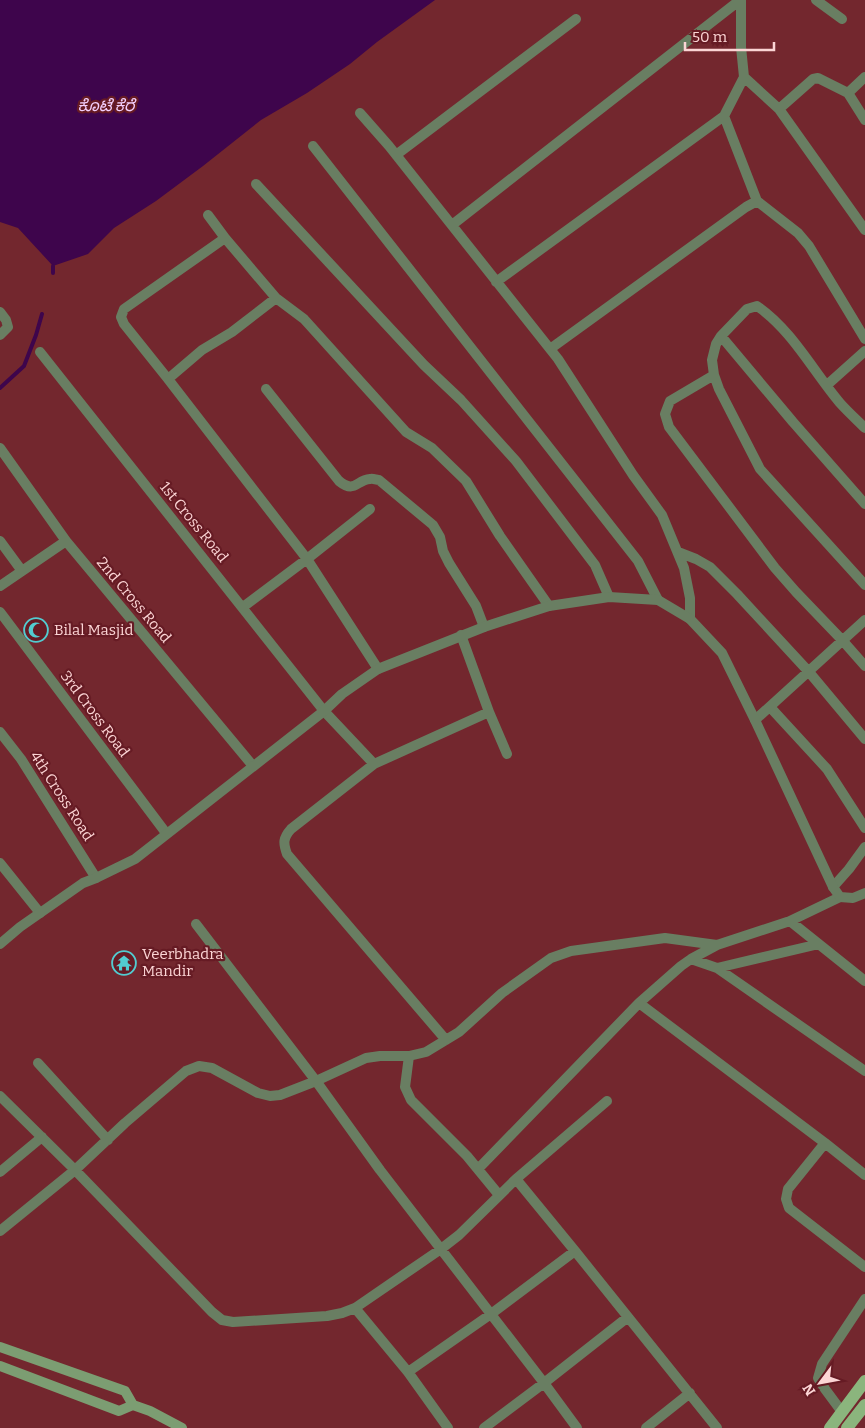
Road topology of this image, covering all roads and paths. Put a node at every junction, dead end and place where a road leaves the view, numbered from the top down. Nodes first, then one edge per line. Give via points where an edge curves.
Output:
1 (740, 0) edge
2 (816, 0) edge
3 (576, 19) dead end
4 (842, 19) dead end
5 (744, 77) junction
6 (865, 77) edge
7 (848, 93) junction
8 (779, 109) junction
9 (360, 113) dead end
10 (724, 116) junction
11 (865, 120) edge
12 (313, 146) dead end
13 (396, 155) junction
14 (256, 184) dead end
15 (757, 201) junction
16 (208, 215) dead end
17 (452, 225) junction
18 (865, 230) edge
19 (225, 238) junction
20 (496, 282) junction
21 (276, 298) junction
22 (0, 312) edge
23 (0, 335) edge
24 (721, 336) junction
25 (865, 339) edge
26 (550, 350) junction
27 (865, 351) edge
28 (40, 352) dead end
29 (714, 375) junction
30 (168, 379) junction
31 (826, 385) junction
32 (266, 389) dead end
33 (865, 428) edge
34 (0, 448) edge
35 (865, 504) edge
36 (370, 508) dead end
37 (0, 541) edge
38 (66, 541) junction
39 (678, 552) junction
40 (307, 559) junction
41 (22, 571) junction
42 (865, 585) edge
43 (0, 586) edge
44 (610, 597) junction
45 (658, 600) junction
46 (549, 606) junction
47 (243, 607) junction
48 (0, 612) edge
49 (690, 619) junction
50 (865, 620) edge
51 (484, 627) junction
52 (461, 635) junction
53 (843, 641) junction
54 (865, 666) edge
55 (378, 669) junction
56 (809, 672) junction
57 (770, 707) junction
58 (324, 711) junction
59 (489, 712) junction
60 (755, 720) junction
61 (0, 732) edge
62 (865, 739) edge
63 (507, 754) dead end
64 (374, 764) junction
65 (253, 766) junction
66 (865, 828) edge
67 (166, 833) junction
68 (865, 847) edge
69 (0, 863) edge
70 (96, 878) junction
71 (832, 887) junction
72 (865, 893) edge
73 (840, 897) junction
74 (40, 914) junction
75 (790, 921) junction
76 (196, 924) dead end
77 (0, 944) edge
78 (818, 944) junction
79 (717, 946) junction
80 (691, 959) junction
81 (718, 968) junction
82 (865, 981) edge
83 (639, 1003) junction
84 (446, 1040) junction
85 (409, 1056) junction
86 (38, 1063) dead end
87 (865, 1071) edge
88 (316, 1081) junction
89 (0, 1096) edge
90 (608, 1101) dead end
91 (42, 1137) junction
92 (108, 1140) junction
93 (825, 1143) junction
94 (478, 1169) junction
95 (75, 1170) junction
96 (0, 1172) edge
97 (865, 1175) edge
98 (516, 1179) junction
99 (500, 1195) junction
100 (0, 1231) edge
101 (441, 1249) junction
102 (575, 1251) junction
103 (865, 1267) edge
104 (865, 1299) edge
105 (355, 1308) junction
106 (491, 1314) junction
107 (628, 1316) junction
108 (0, 1347) edge
109 (0, 1366) edge
110 (408, 1372) junction
111 (865, 1381) edge
112 (544, 1383) junction
113 (690, 1393) junction
114 (865, 1404) edge
115 (133, 1405) junction
116 (842, 1412) junction
117 (170, 1425) edge
118 (182, 1428) edge
119 (448, 1428) edge
120 (484, 1428) edge
121 (577, 1428) edge
122 (646, 1428) edge
123 (717, 1428) edge
124 (830, 1428) edge
125 (847, 1428) edge

1 - 5 street
1 - 17 street
2 - 4 street
3 - 13 street
5 - 8 street
5 - 10 street
6 - 7 street
7 - 8 street via 818,78 813,79
7 - 11 street
8 - 18 street
9 - 13 street
10 - 15 street
10 - 20 street
12 - 45 street via 638,562
13 - 17 street
14 - 44 street via 516,462 595,565
15 - 25 street via 798,233 809,246
15 - 26 street
16 - 19 street
17 - 20 street
19 - 21 street
19 - 30 street via 124,309 121,317 124,324
20 - 26 street
21 - 30 street via 232,332 202,350
21 - 46 street via 304,319 406,432 432,448 466,482
22 - 23 street via 8,327
24 - 29 street via 712,360
24 - 31 street via 747,309 757,306 770,314
24 - 35 street
26 - 39 street via 662,515
27 - 31 street
28 - 47 street, 1st Cross Road
29 - 42 street via 760,469
29 - 53 street via 670,401 665,414 669,427 776,568
30 - 40 street
31 - 33 street
32 - 51 street via 345,486 352,487 370,479 379,480 433,525 443,551 476,606
34 - 38 street, 2nd Cross Road
36 - 40 street
37 - 41 street
38 - 41 street
38 - 65 street, 2nd Cross Road
39 - 49 street via 690,598
39 - 56 street via 710,567
40 - 47 street
40 - 55 street
41 - 43 street
44 - 45 street
44 - 46 street
45 - 49 street
46 - 51 street
47 - 58 street, 1st Cross Road
48 - 67 street, 3rd Cross Road
49 - 60 street via 722,653
50 - 53 street
51 - 52 street
52 - 55 street
52 - 59 street
53 - 54 street
53 - 56 street
55 - 58 street
56 - 57 street
56 - 62 street
57 - 60 street
57 - 66 street via 827,769
58 - 64 street, 1st Cross Road
58 - 65 street
59 - 63 street
59 - 64 street
60 - 71 street
61 - 70 street, 4th Cross Road
64 - 84 street via 291,828 284,836 283,844 287,854
65 - 67 street
67 - 70 street via 135,858
68 - 71 street
69 - 74 street
70 - 74 street via 83,883
71 - 73 street
72 - 73 street via 853,898
73 - 75 street
74 - 77 street
75 - 78 street
75 - 79 street
76 - 88 street
78 - 81 street
78 - 82 street
79 - 80 street
79 - 84 street via 665,938 561,953 502,993
80 - 81 street
80 - 83 street
81 - 87 street
83 - 93 street
83 - 94 street
84 - 85 street via 426,1052
85 - 88 street via 366,1058
85 - 94 street via 405,1087 411,1100
86 - 92 street
88 - 92 street via 270,1096 258,1093 212,1068 199,1066 175,1079
88 - 101 street
89 - 91 street
90 - 98 street
91 - 95 street
91 - 96 street
92 - 95 street
93 - 97 street
93 - 103 street via 788,1189 786,1199 789,1208
94 - 99 street
95 - 100 street
95 - 105 street via 222,1320 327,1316
98 - 99 street
98 - 102 street
99 - 101 street
101 - 105 street
101 - 106 street
102 - 106 street
102 - 107 street
104 - 116 street via 822,1364 818,1378
105 - 110 street
106 - 110 street
106 - 112 street
107 - 112 street
107 - 113 street
108 - 115 main road via 125,1391
109 - 115 main road via 119,1411
110 - 119 street
111 - 116 main road
112 - 120 street
112 - 121 street
113 - 122 street
113 - 123 street
114 - 125 main road
115 - 117 main road via 150,1410
116 - 124 main road
117 - 118 main road

